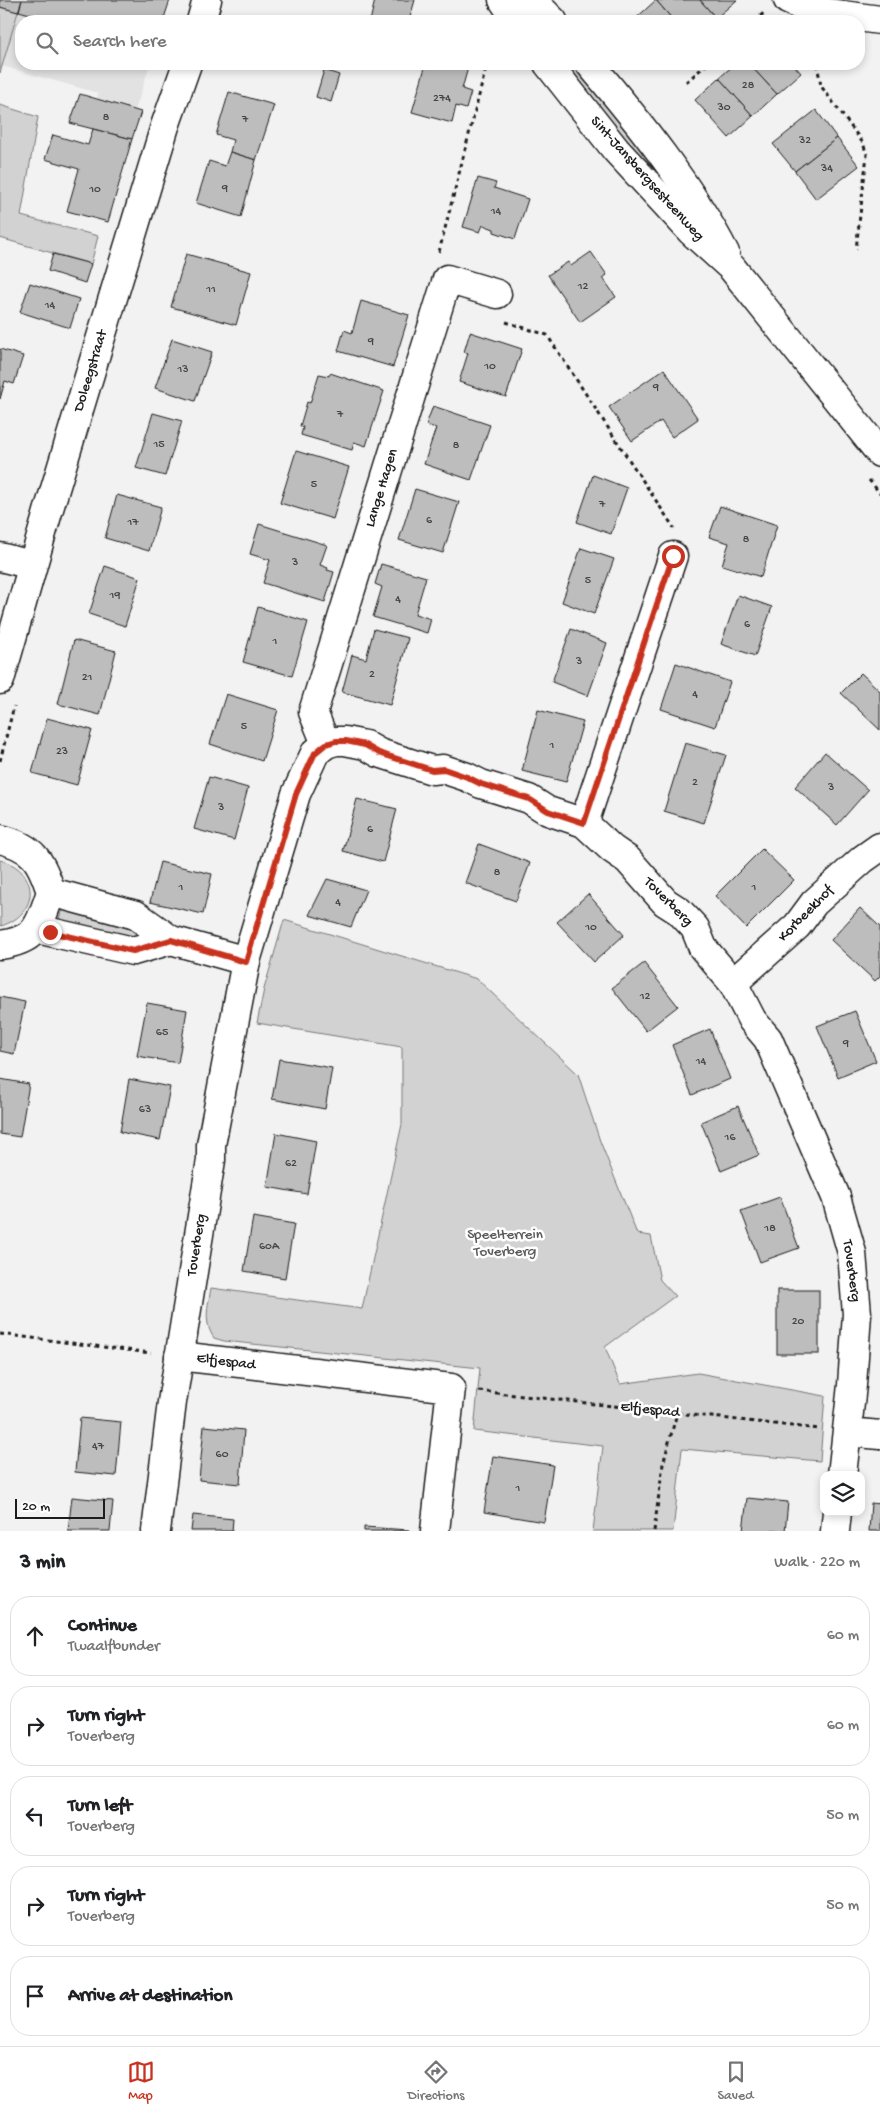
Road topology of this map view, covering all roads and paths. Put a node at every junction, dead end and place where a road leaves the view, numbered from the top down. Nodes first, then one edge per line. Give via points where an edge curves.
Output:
1 (207, 0) edge
2 (503, 0) edge
3 (532, 0) edge
4 (800, 6) edge
5 (203, 15) edge
6 (513, 15) edge
7 (547, 15) edge
8 (851, 15) edge
9 (865, 17) edge
10 (880, 20) edge
11 (185, 70) edge
12 (485, 70) edge
13 (553, 70) edge
14 (595, 70) edge
15 (700, 70) edge
16 (818, 70) edge
17 (686, 82) dead end
18 (856, 249) dead end
19 (732, 268) junction
20 (447, 280) junction
21 (497, 294) joint
22 (880, 453) edge
23 (673, 556) joint
24 (0, 557) edge
25 (32, 565) junction
26 (0, 680) edge
27 (326, 744) junction
28 (584, 823) junction
29 (0, 839) edge
30 (880, 847) edge
31 (52, 892) junction
32 (37, 929) junction
33 (171, 940) junction
34 (0, 945) edge
35 (246, 962) junction
36 (733, 983) junction
37 (0, 1334) edge
38 (179, 1356) junction
39 (462, 1389) junction
40 (677, 1413) junction
41 (837, 1431) junction
42 (880, 1435) edge
43 (842, 1471) edge
44 (837, 1516) edge
45 (156, 1531) edge
46 (435, 1531) edge
47 (654, 1531) edge
48 (835, 1531) edge

1 - 5 street
2 - 6 street
3 - 7 street
4 - 8 street
9 - 10 street
11 - 25 street, Doleegstraat
12 - 20 path via 432,274
13 - 19 street, Sint-Jansbergsesteenweg via 616,150 691,231
14 - 19 street, Sint-Jansbergsesteenweg via 633,116 708,220
15 - 17 path
16 - 18 path via 821,86 864,143 867,155
19 - 22 street, Sint-Jansbergsesteenweg
20 - 21 street
20 - 27 street, Lange Hagen via 312,712
21 - 23 path via 491,318 547,335 674,527
23 - 28 street
24 - 25 street
25 - 26 street, Doleegstraat
27 - 28 street, Toverberg via 346,741 365,745 379,753 432,770 444,769 529,799 548,811
27 - 35 street, Toverberg via 315,753 296,794
28 - 36 street, Toverberg via 612,850 628,860 665,902 695,928 703,948
29 - 31 street via 17,844 34,855
30 - 36 street, Korbeekhof via 814,903 796,926
31 - 32 street
31 - 33 street via 136,915
32 - 33 street via 133,951
32 - 34 street via 18,943
33 - 35 street
35 - 38 street, Toverberg via 211,1145
36 - 41 street, Toverberg via 752,1020 768,1040 836,1197 852,1253 857,1314
37 - 38 path, Elfjespad
38 - 39 street, Elfjespad
38 - 45 street, Toverberg
39 - 40 path, Elfjespad
39 - 46 street
40 - 41 path, Elfjespad
40 - 47 path via 663,1464
41 - 42 street
41 - 43 street, Toverberg
44 - 48 street

